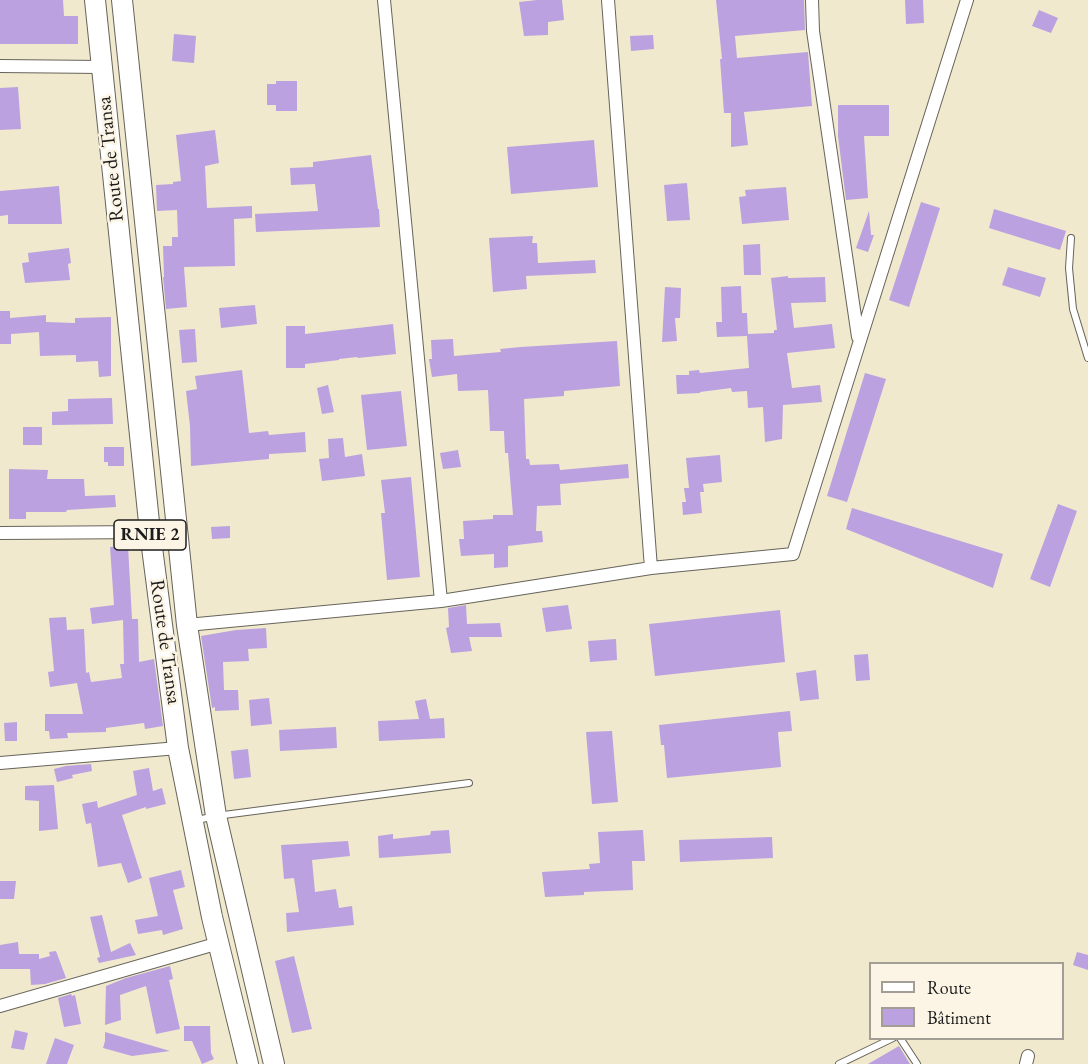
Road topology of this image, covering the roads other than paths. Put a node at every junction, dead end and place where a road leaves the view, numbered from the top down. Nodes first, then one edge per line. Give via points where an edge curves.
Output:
1 (95, 0) edge
2 (122, 0) edge
3 (384, 0) edge
4 (608, 0) edge
5 (812, 0) edge
6 (967, 0) edge
7 (0, 66) edge
8 (102, 67) junction
9 (1071, 238) dead end
10 (859, 341) junction
11 (1088, 358) edge
12 (0, 532) edge
13 (150, 532) junction
14 (651, 568) junction
15 (441, 601) junction
16 (187, 626) junction
17 (178, 748) junction
18 (0, 763) edge
19 (469, 783) dead end
20 (216, 816) junction
21 (193, 821) junction
22 (219, 943) junction
23 (0, 1006) edge
24 (889, 1040) edge
25 (901, 1040) edge
26 (248, 1064) edge
27 (274, 1064) edge
28 (839, 1064) edge
29 (917, 1064) edge

1 - 8 main road, Route de Transa / RNIE 2
2 - 16 main road, Route de Transa / RNIE 2
3 - 15 street
4 - 14 street
5 - 10 street via 813,31
6 - 10 street
7 - 8 street
8 - 13 main road, Route de Transa / RNIE 2
9 - 11 lane via 1073,309
10 - 14 street via 793,554
12 - 13 street
13 - 17 main road, Route de Transa / RNIE 2
14 - 15 street
15 - 16 street
16 - 20 main road, Route de Transa / RNIE 2
17 - 18 street
17 - 21 main road, Route de Transa / RNIE 2
19 - 20 lane
20 - 21 lane
20 - 27 main road, Route de Transa / RNIE 2
21 - 22 main road, Route de Transa / RNIE 2
22 - 23 street
22 - 26 main road, Route de Transa / RNIE 2
24 - 28 lane
25 - 29 lane

